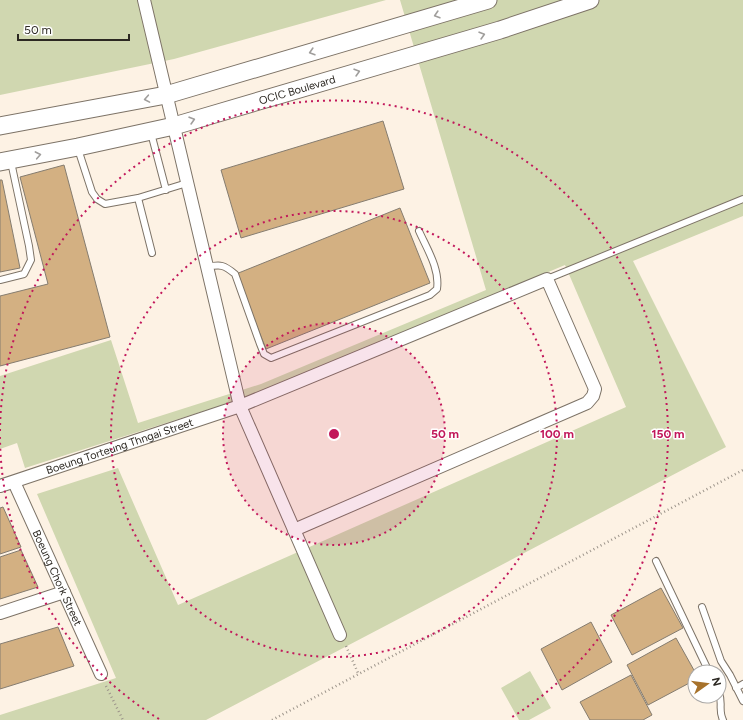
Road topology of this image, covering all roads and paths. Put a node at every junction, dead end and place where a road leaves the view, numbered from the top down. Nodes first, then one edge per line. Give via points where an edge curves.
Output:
1 (144, 0) edge
2 (488, 0) edge
3 (590, 0) edge
4 (166, 95) junction
5 (0, 126) edge
6 (174, 126) junction
7 (151, 131) junction
8 (78, 147) junction
9 (5, 161) edge
10 (187, 183) junction
11 (166, 190) junction
12 (138, 198) junction
13 (743, 199) edge
14 (419, 231) dead end
15 (152, 253) dead end
16 (207, 267) junction
17 (547, 279) junction
18 (0, 280) edge
19 (240, 406) junction
20 (743, 470) edge
21 (14, 482) junction
22 (0, 486) edge
23 (294, 530) junction
24 (656, 561) dead end
25 (64, 592) junction
26 (702, 607) dead end
27 (0, 613) edge
28 (340, 635) joint
29 (705, 664) edge
30 (101, 674) joint
31 (358, 674) junction
32 (743, 684) edge
33 (736, 688) junction
34 (743, 701) edge
35 (721, 704) edge
36 (122, 720) edge
37 (272, 720) edge
38 (723, 720) edge

1 - 4 street
2 -> 4 street
6 -> 3 street, OCIC Boulevard via 500,30
4 -> 5 street
4 - 6 street
6 - 7 street, OCIC Boulevard
6 - 10 street
7 - 8 street, OCIC Boulevard
7 - 11 lane
9 -> 8 street, OCIC Boulevard
8 - 12 lane via 92,192 97,199 105,204
9 - 18 lane via 31,260 24,274
10 - 11 lane
10 - 16 street
11 - 12 lane
12 - 15 lane
13 - 17 lane
14 - 16 lane via 437,272 437,289 430,295 271,358 264,354 235,274 226,267
16 - 19 street
17 - 19 street, Boeung Torteung Thngai Street
17 - 23 street via 595,389 588,403
19 - 21 street, Boeung Torteung Thngai Street
19 - 23 street
20 - 31 path
21 - 22 street, Boeung Torteung Thngai Street
21 - 25 street, Boeung Chork Street
23 - 28 street
24 - 29 lane
25 - 27 street
25 - 30 street, Boeung Chork Street
26 - 33 lane via 722,661
28 - 31 path
30 - 36 path
31 - 37 path
32 - 33 lane
33 - 34 lane
35 - 38 lane via 720,714

